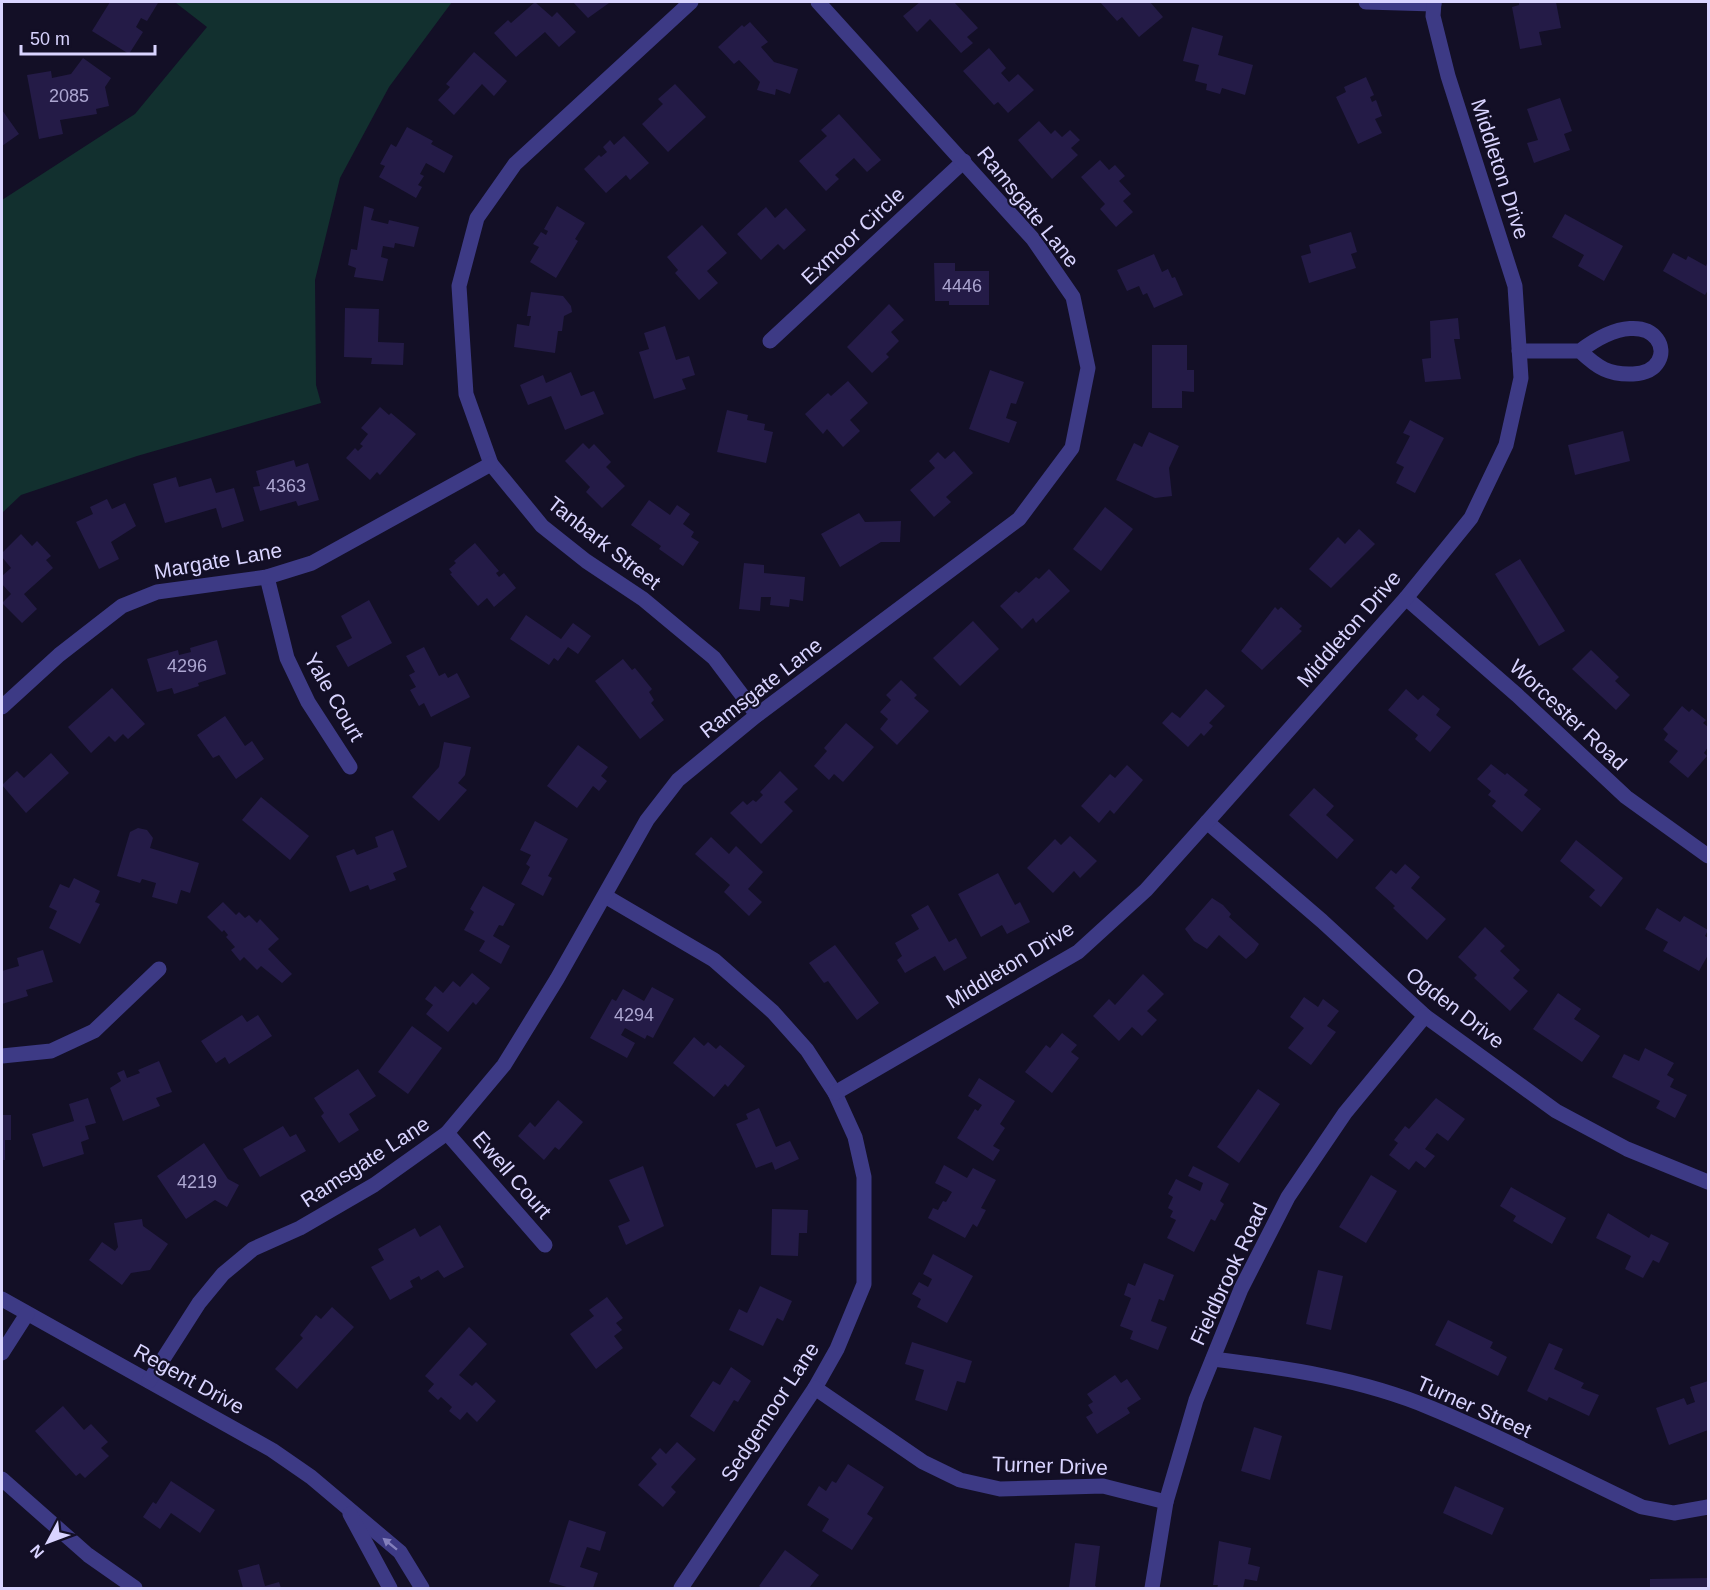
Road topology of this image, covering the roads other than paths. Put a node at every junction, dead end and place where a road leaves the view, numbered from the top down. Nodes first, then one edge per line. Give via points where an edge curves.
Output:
1 (691, 2) edge
2 (818, 2) edge
3 (1366, 2) edge
4 (1434, 3) edge
5 (964, 161) junction
6 (770, 341) dead end
7 (1519, 351) junction
8 (1580, 351) junction
9 (491, 464) junction
10 (267, 577) junction
11 (1406, 598) junction
12 (2, 707) edge
13 (757, 715) junction
14 (350, 767) dead end
15 (1207, 822) junction
16 (1708, 856) edge
17 (605, 896) junction
18 (159, 969) dead end
19 (1425, 1017) junction
20 (2, 1056) edge
21 (835, 1093) junction
22 (447, 1133) junction
23 (1708, 1182) edge
24 (545, 1245) dead end
25 (2, 1299) edge
26 (27, 1314) junction
27 (2, 1353) edge
28 (1213, 1359) junction
29 (149, 1381) junction
30 (815, 1388) junction
31 (2, 1479) edge
32 (1166, 1502) junction
33 (1708, 1507) edge
34 (347, 1508) junction
35 (135, 1588) edge
36 (390, 1588) edge
37 (422, 1588) edge
38 (681, 1588) edge
39 (1152, 1588) edge

1 - 9 street, Tanbark Street via 515,164 477,218 459,286 466,394
2 - 5 street, Ramsgate Lane
3 - 4 street
4 - 7 street, Middleton Drive via 1433,15 1448,76 1515,286
5 - 6 street, Exmoor Circle
5 - 13 street, Ramsgate Lane via 1033,239 1074,297 1088,368 1072,448 1019,519
7 - 8 street
7 - 11 street, Middleton Drive via 1521,378 1506,446 1471,518
8 - 8 street via 1593,364 1615,375 1642,374 1659,362 1661,353 1654,336 1635,327 1597,339
9 - 10 street, Margate Lane via 312,563
9 - 13 street, Tanbark Street via 542,526 643,599 714,658
10 - 12 street, Margate Lane via 157,592 122,606 59,655
10 - 14 street, Yale Court via 286,658 308,702
11 - 15 street, Middleton Drive
11 - 16 street, Worcester Road via 1626,797
13 - 17 street, Ramsgate Lane via 678,780 647,820
15 - 19 street, Ogden Drive
15 - 21 street, Middleton Drive via 1146,890 1078,952
17 - 21 street, Sedgemoor Lane via 714,960 773,1012 807,1050
17 - 22 street, Ramsgate Lane via 504,1065
18 - 20 street via 94,1031 51,1051
19 - 23 street, Ogden Drive via 1556,1111 1627,1149
19 - 28 street, Fieldbrook Road via 1345,1113 1288,1197 1242,1289
21 - 30 street, Sedgemoor Lane via 855,1137 864,1177 864,1284 837,1349
22 - 24 street, Ewell Court
22 - 29 street, Ramsgate Lane via 374,1185 300,1228 254,1249 223,1274 199,1303
25 - 26 street, Regent Drive
26 - 27 street
26 - 29 street, Regent Drive
28 - 32 street, Fieldbrook Road via 1196,1400
28 - 33 street, Turner Street via 1292,1368 1430,1407 1642,1507 1674,1513
29 - 34 street, Regent Drive via 273,1450
30 - 32 street, Turner Drive via 923,1462 960,1480 1000,1489 1103,1486
30 - 38 street, Sedgemoor Lane
31 - 35 street via 88,1555
32 - 39 street, Fieldbrook Road
34 - 36 street, Regent Drive
37 -> 34 street, Regent Drive via 400,1552

